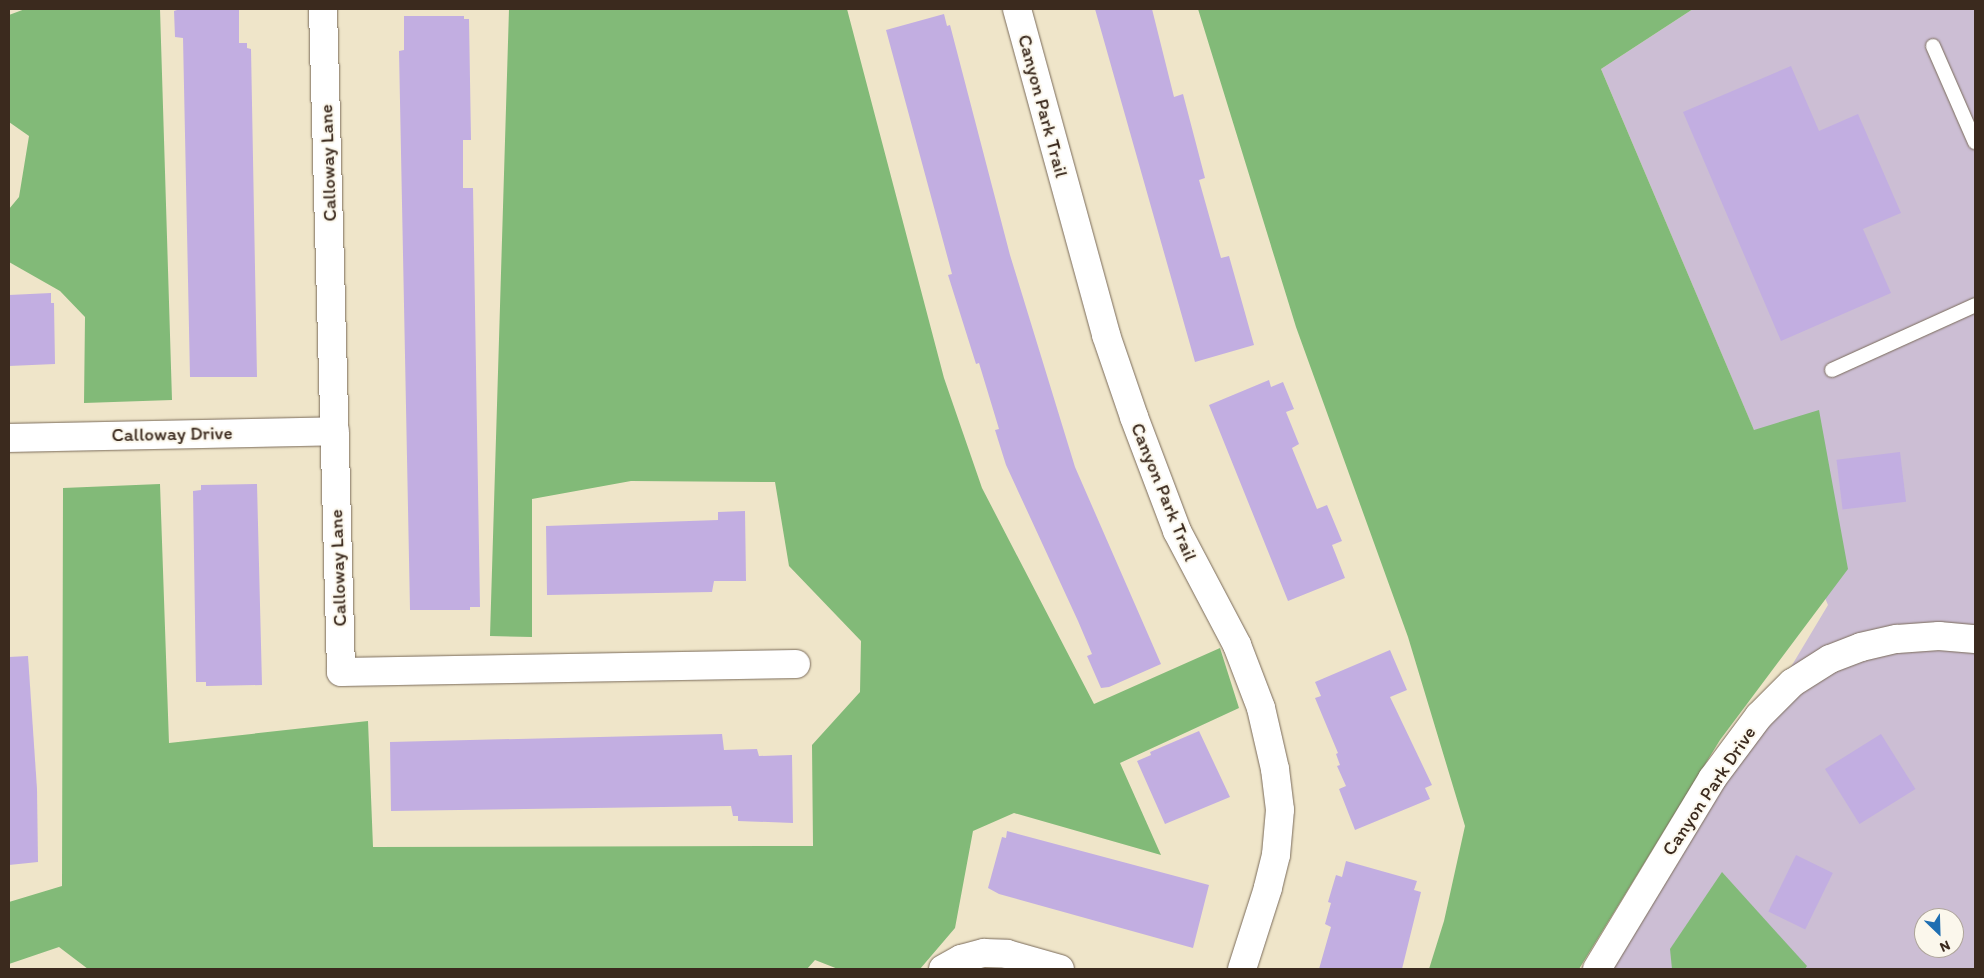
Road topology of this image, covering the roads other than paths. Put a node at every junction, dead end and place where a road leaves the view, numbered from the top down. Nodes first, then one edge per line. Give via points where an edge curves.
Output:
1 (323, 9) edge
2 (1016, 9) edge
3 (1933, 46) dead end
4 (1975, 142) edge
5 (1975, 305) edge
6 (1832, 370) dead end
7 (335, 431) junction
8 (9, 438) edge
9 (1975, 639) edge
10 (796, 664) dead end
11 (943, 969) edge
12 (1060, 969) edge
13 (1242, 969) edge
14 (1598, 969) edge

1 - 7 street, Calloway Lane
2 - 13 street, Canyon Park Trail via 1106,336 1134,417 1178,531 1237,645 1261,708 1275,769 1280,810 1276,855
3 - 4 lane
5 - 6 lane
7 - 8 street, Calloway Drive
7 - 10 street, Calloway Lane via 341,672
9 - 14 street, Canyon Park Drive via 1938,636 1897,638 1830,659 1792,683 1759,716 1712,779
11 - 12 street via 960,958 984,953 1007,954

